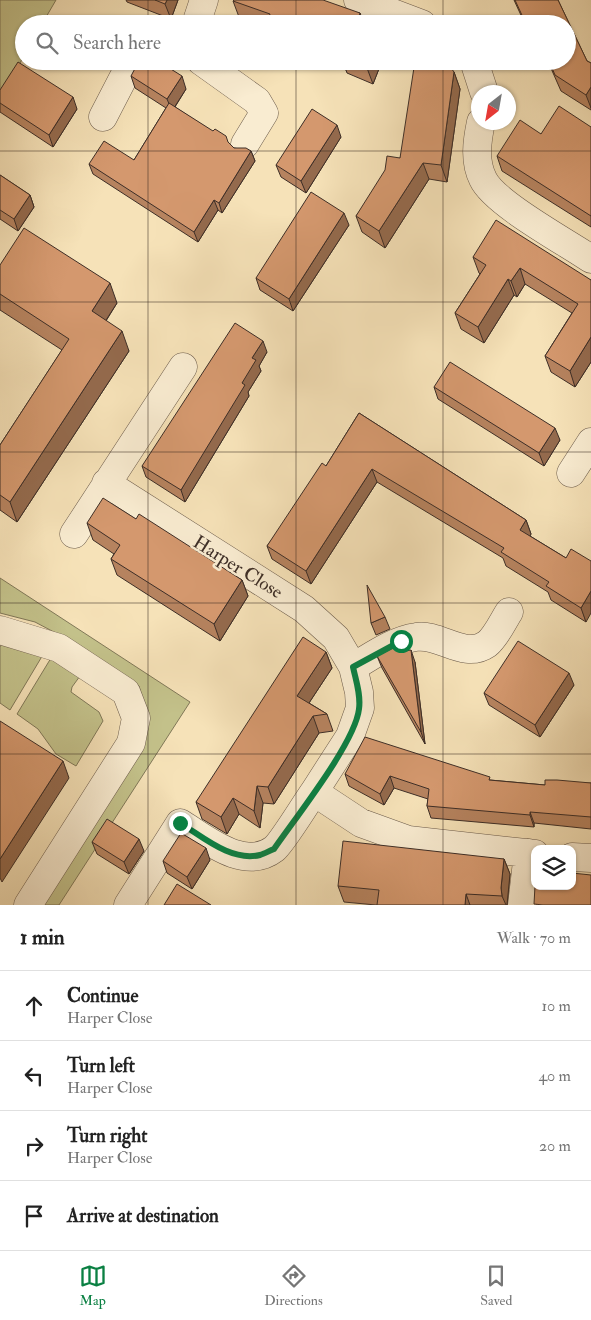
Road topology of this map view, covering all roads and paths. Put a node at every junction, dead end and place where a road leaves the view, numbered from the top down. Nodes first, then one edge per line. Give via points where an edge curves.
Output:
1 (204, 0) edge
2 (358, 0) edge
3 (199, 15) edge
4 (398, 15) edge
5 (129, 70) edge
6 (214, 70) edge
7 (477, 70) edge
8 (482, 85) edge
9 (117, 106) dead end
10 (479, 130) edge
11 (245, 144) dead end
12 (591, 259) edge
13 (183, 367) dead end
14 (591, 442) edge
15 (572, 473) dead end
16 (106, 483) junction
17 (74, 534) dead end
18 (509, 612) dead end
19 (0, 630) edge
20 (353, 667) junction
21 (314, 792) junction
22 (531, 853) edge
23 (576, 857) edge
24 (531, 858) edge
25 (591, 858) edge
26 (28, 905) edge
27 (128, 905) edge
28 (522, 905) edge

1 - 3 street
2 - 4 street
5 - 9 street
6 - 11 street via 257,101 264,113
7 - 8 street
10 - 12 street via 478,165 492,192
13 - 16 street
14 - 15 street
16 - 17 street
16 - 20 street, Harper Close via 304,609 336,638
18 - 20 street via 488,643 477,649 460,648 437,638 418,637 401,641
19 - 26 street via 59,648 126,692 136,718 131,743
20 - 21 street, Harper Close via 360,708 356,722
21 - 22 street via 361,823 408,840
21 - 27 street, Harper Close via 274,849 260,855 238,855 180,823
23 - 25 street
24 - 28 street

